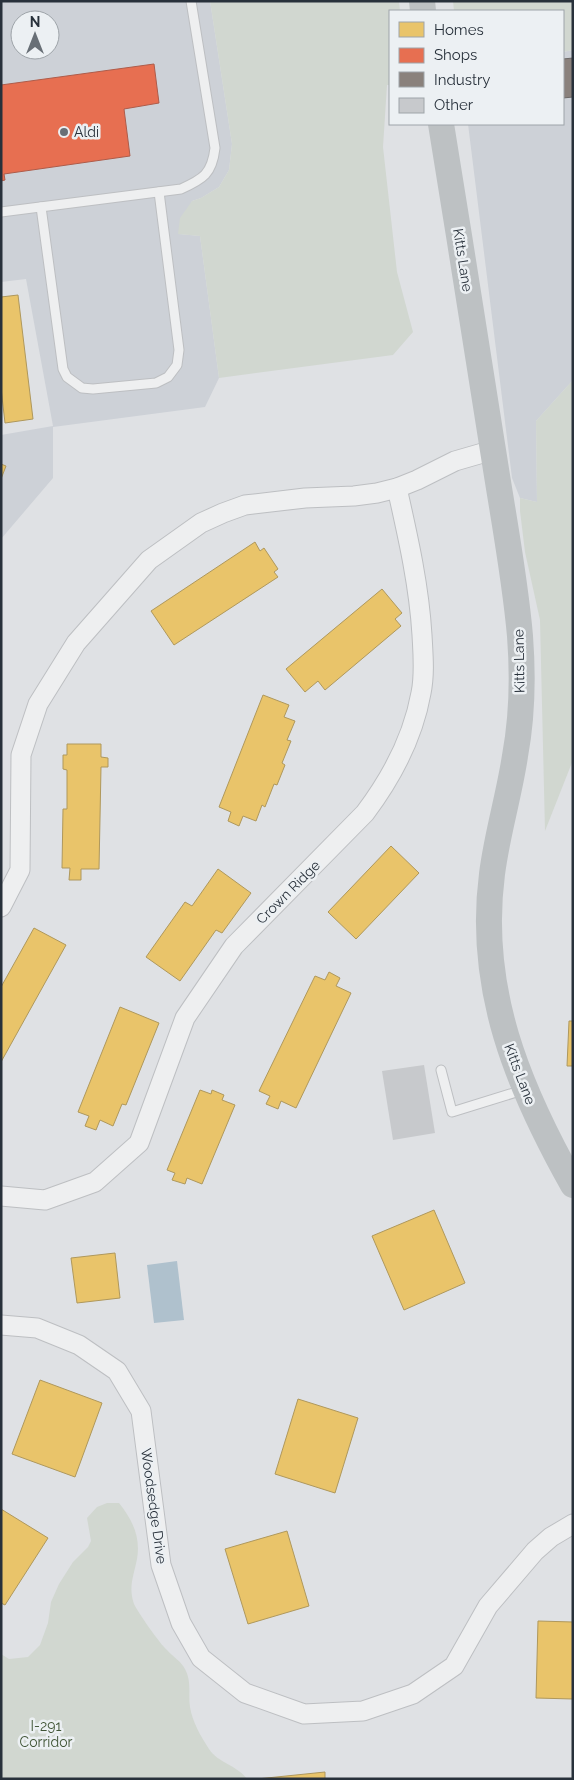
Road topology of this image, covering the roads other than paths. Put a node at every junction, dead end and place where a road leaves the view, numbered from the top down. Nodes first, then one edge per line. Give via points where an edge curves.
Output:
1 (191, 1) edge
2 (445, 125) edge
3 (159, 192) junction
4 (41, 207) junction
5 (1, 212) edge
6 (493, 450) junction
7 (398, 488) junction
8 (1, 907) edge
9 (441, 1070) dead end
10 (525, 1090) junction
11 (573, 1185) edge
12 (1, 1196) edge
13 (1, 1325) edge
14 (573, 1524) edge

1 - 3 lane via 216,148 214,160 202,179 181,189
2 - 6 street, Kitts Lane
3 - 4 lane
3 - 4 lane via 179,350 177,365 168,377 156,383 93,389 82,388 67,377
4 - 5 lane
6 - 7 street via 456,461
6 - 10 street, Kitts Lane via 516,601 521,677 516,754 497,840 488,909 494,989
7 - 8 street via 377,494 245,505 201,523 149,560 76,643 38,704 21,755 20,870
7 - 12 street, Crown Ridge via 418,589 422,691 408,740 383,789 365,813 234,946 185,1018 139,1143 95,1182 45,1200
9 - 10 lane via 452,1112
10 - 11 street, Kitts Lane
13 - 14 street, Woodsedge Drive via 36,1328 79,1345 117,1371 141,1411 160,1564 180,1624 201,1658 245,1693 304,1714 363,1711 413,1694 446,1672 454,1666 488,1606 534,1551

